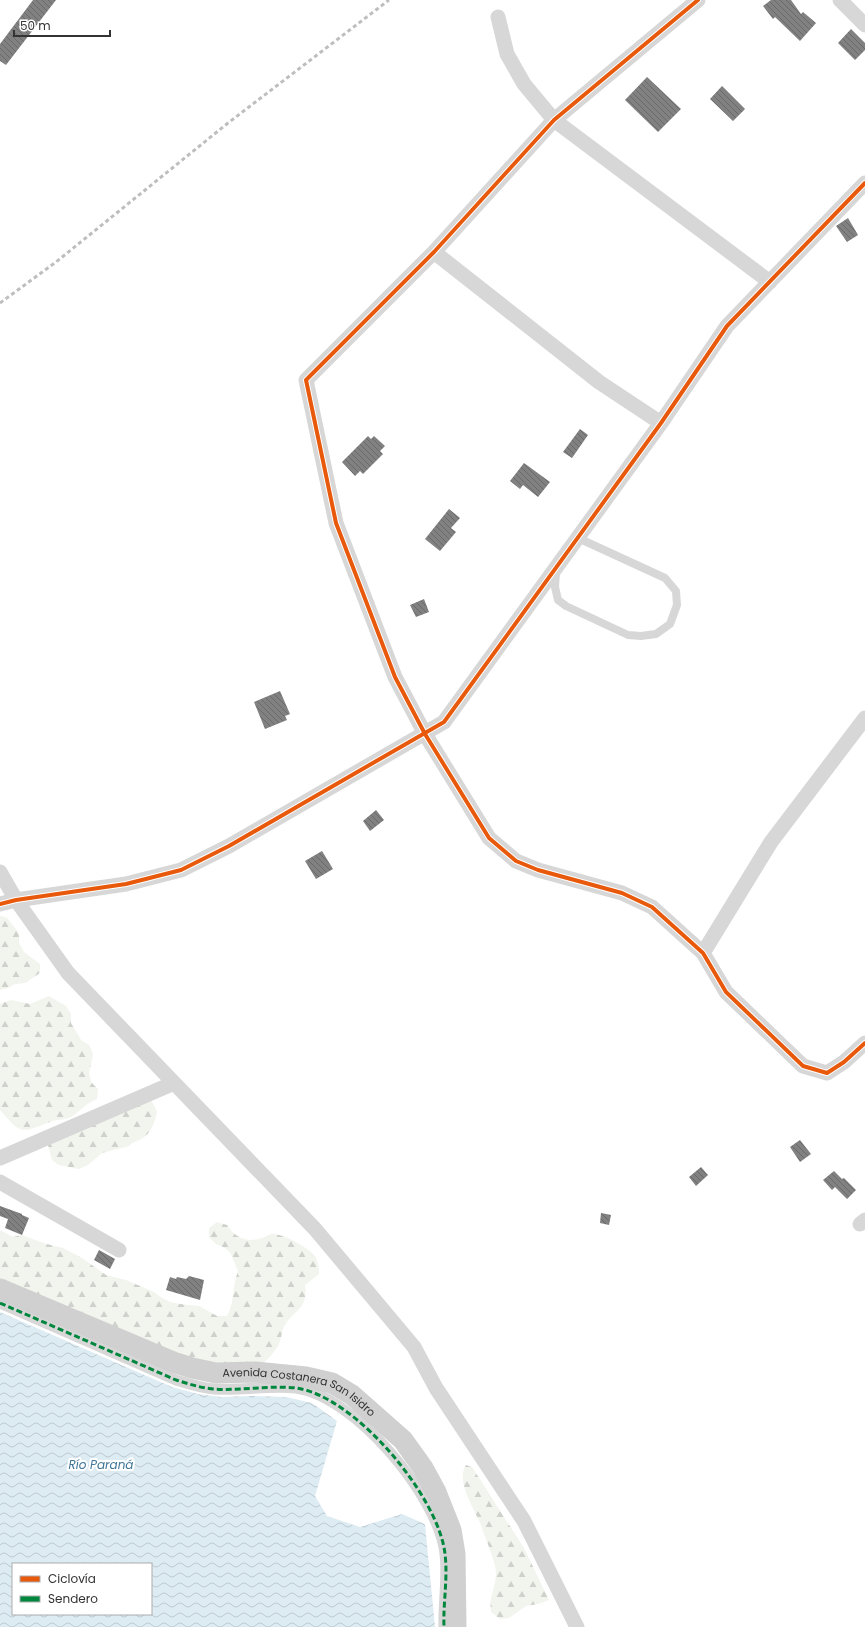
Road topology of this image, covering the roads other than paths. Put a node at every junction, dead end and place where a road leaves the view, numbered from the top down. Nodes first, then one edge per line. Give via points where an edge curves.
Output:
1 (698, 0) edge
2 (840, 0) edge
3 (498, 17) dead end
4 (865, 25) edge
5 (554, 120) junction
6 (865, 183) edge
7 (434, 252) junction
8 (770, 282) junction
9 (661, 422) junction
10 (578, 538) junction
11 (557, 567) junction
12 (865, 718) edge
13 (425, 734) junction
14 (0, 872) edge
15 (16, 900) junction
16 (0, 904) edge
17 (703, 953) junction
18 (865, 1043) edge
19 (174, 1083) junction
20 (0, 1158) edge
21 (0, 1182) edge
22 (119, 1250) dead end
23 (0, 1290) edge
24 (0, 1303) edge
25 (444, 1627) edge
26 (456, 1627) edge
27 (577, 1627) edge

1 - 5 street
2 - 4 street
3 - 5 street via 507,54 524,84
5 - 7 street
5 - 8 street
6 - 8 street
7 - 9 street via 599,382
7 - 13 street via 306,380 336,522 394,677
8 - 9 street via 727,326
9 - 10 street
10 - 11 street
10 - 11 lane via 665,578 676,591 677,605 670,624 656,634 628,635 566,606 558,600 555,587
11 - 13 street via 444,722
12 - 17 street via 771,842
13 - 15 street via 229,846 181,870 126,884
13 - 17 street via 490,838 516,862 622,893 652,907
14 - 15 street
15 - 16 street
15 - 19 street via 68,973
17 - 18 street via 726,992 803,1066 827,1073
19 - 20 street
19 - 27 street via 315,1229 414,1347 436,1388 524,1520
21 - 22 street
23 - 26 main road, Avenida Costanera San Isidro via 192,1368 216,1373 255,1372 306,1377 332,1383 352,1396 402,1440 423,1468 436,1492 451,1530 455,1554
24 - 25 street via 194,1386 215,1389 297,1388 329,1399 342,1407 385,1446 419,1491 441,1534 445,1554

